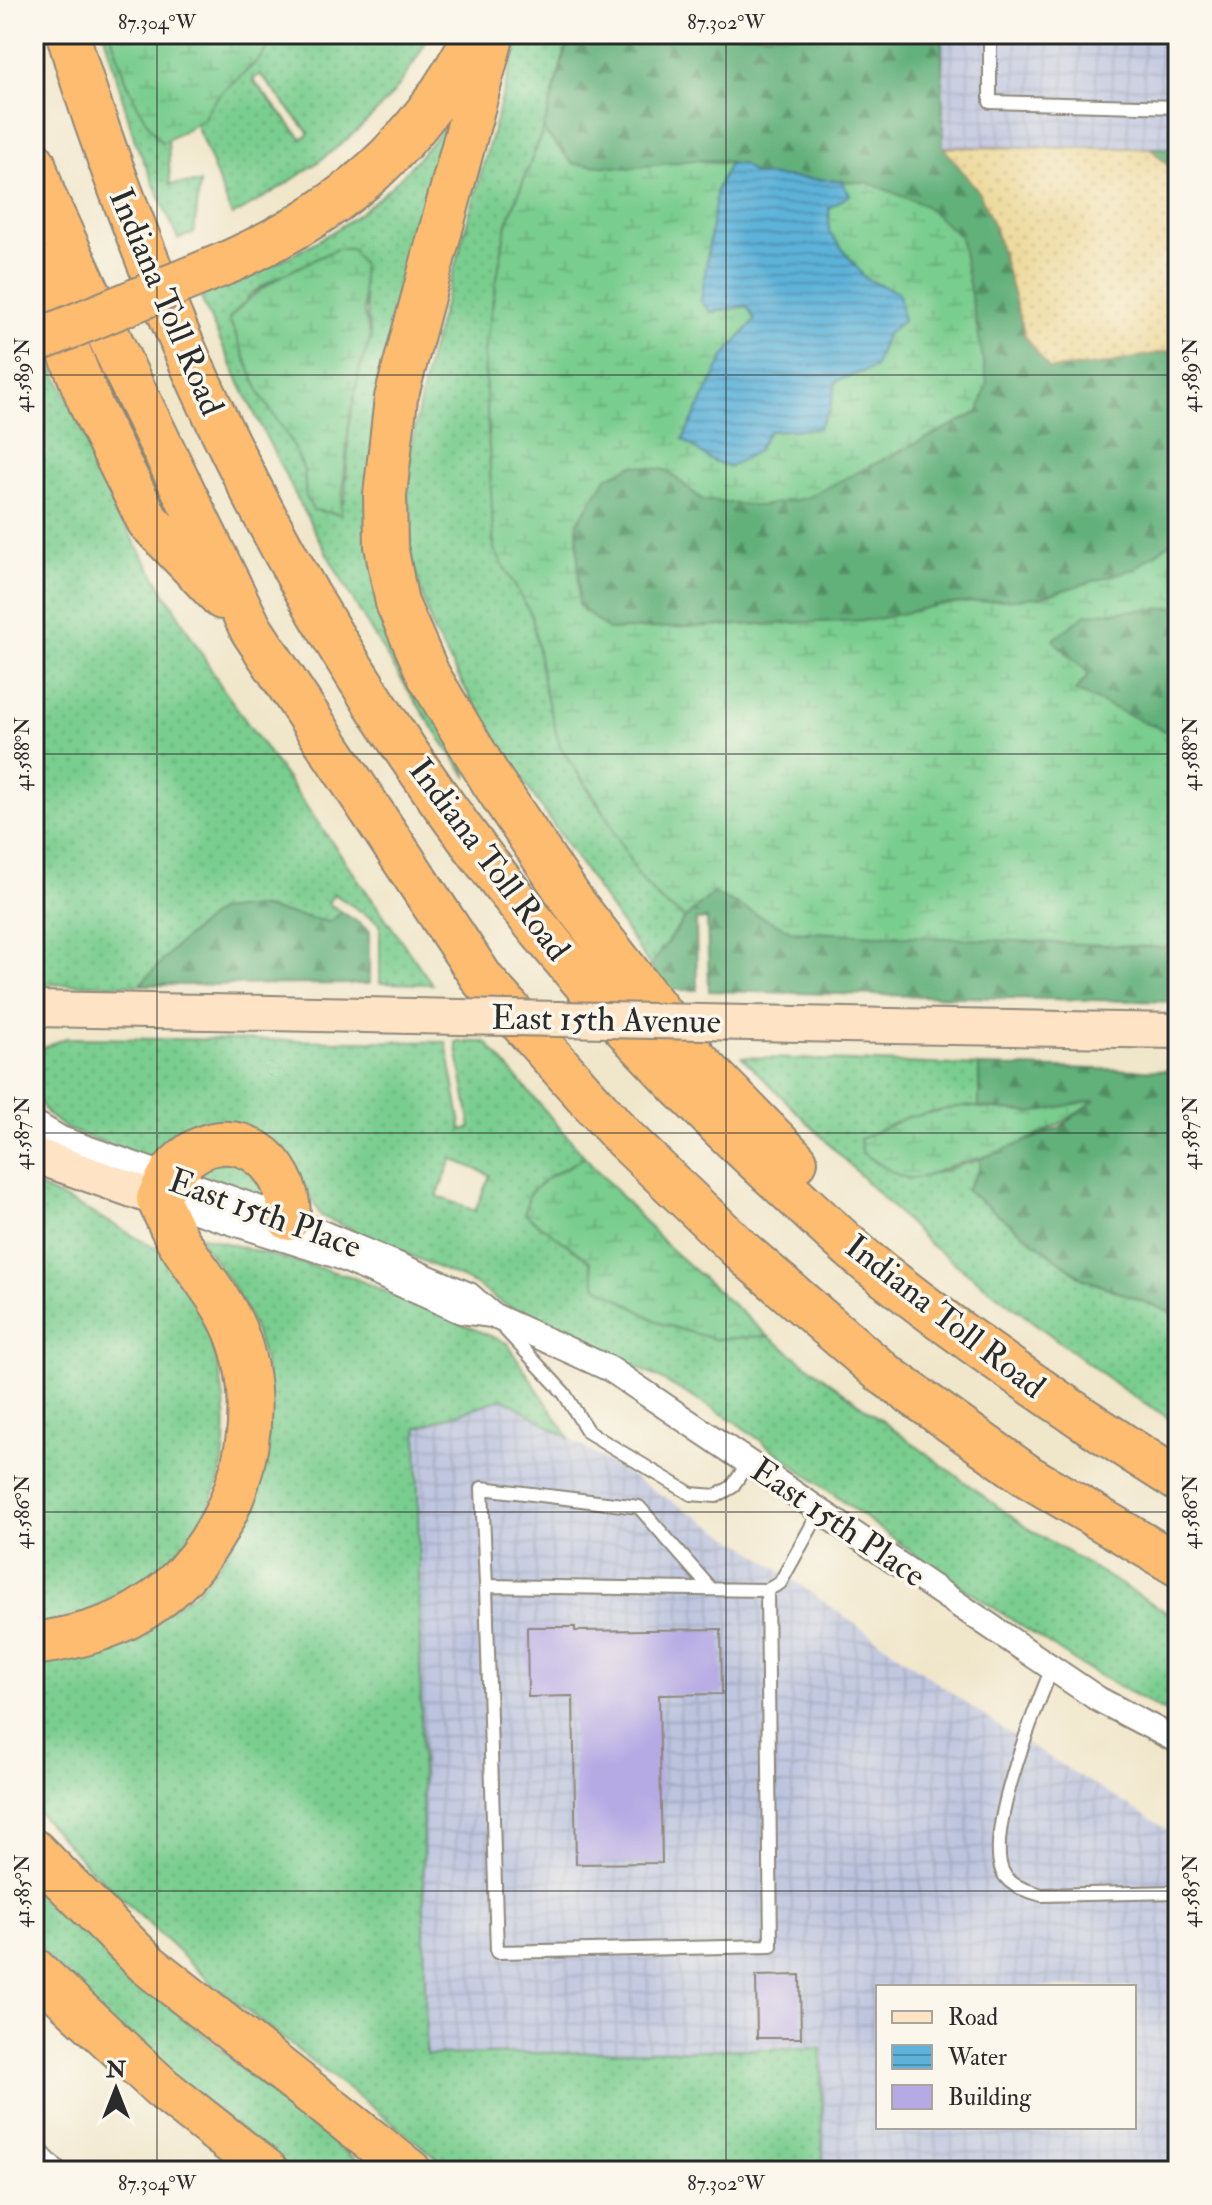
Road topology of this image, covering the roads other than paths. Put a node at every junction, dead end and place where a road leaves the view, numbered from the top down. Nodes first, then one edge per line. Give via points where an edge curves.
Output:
1 (68, 34) edge
2 (453, 34) edge
3 (475, 34) edge
4 (493, 34) edge
5 (990, 34) edge
6 (1178, 107) edge
7 (34, 163) edge
8 (226, 252) junction
9 (34, 266) edge
10 (34, 319) edge
11 (34, 342) edge
12 (251, 629) junction
13 (34, 1009) edge
14 (1178, 1031) edge
15 (34, 1123) edge
16 (34, 1155) edge
17 (163, 1188) junction
18 (289, 1219) junction
19 (869, 1263) junction
20 (492, 1315) junction
21 (748, 1463) junction
22 (1178, 1480) edge
23 (820, 1511) junction
24 (1178, 1565) edge
25 (486, 1586) junction
26 (711, 1589) junction
27 (767, 1590) junction
28 (34, 1644) edge
29 (1052, 1668) junction
30 (1178, 1741) edge
31 (34, 1851) edge
32 (1178, 1892) edge
33 (34, 1969) edge
34 (34, 1996) edge
35 (162, 2088) junction
36 (34, 2143) edge
37 (61, 2171) edge
38 (267, 2171) edge
39 (410, 2171) edge

1 - 19 highway, Indiana Toll Road via 110,167 229,451 323,625 386,724 563,959 700,1109
2 - 8 highway via 401,111 351,163
3 - 8 highway via 453,78 389,158 323,213
4 - 19 highway via 396,398 385,495 386,546 397,603 429,676 573,902 697,1060 808,1174
5 - 6 lane via 990,102
7 - 12 highway, Indiana Toll Road via 126,373
8 - 10 highway
8 - 11 highway, bridge
9 - 12 highway via 92,408 148,521
12 - 24 highway, Indiana Toll Road via 483,980 623,1137 745,1254 883,1373 1029,1477
13 - 14 street, East 15th Avenue, bridge
15 - 17 street, East 15th Place
16 - 17 street, East 15th Place
17 - 18 street, East 15th Place
17 - 18 highway via 179,1163 210,1145 247,1147 276,1167 288,1192
17 - 20 street, East 15th Place via 461,1311
17 - 28 highway via 178,1241 235,1331 249,1390 249,1442 235,1492 183,1577 138,1612 79,1638
18 - 20 street, East 15th Place via 469,1295
19 - 22 highway, Indiana Toll Road via 1043,1394
20 - 21 street, East 15th Place via 610,1369
20 - 21 lane via 564,1393 588,1432 691,1494 716,1496 732,1487
21 - 23 street, East 15th Place
23 - 27 lane via 780,1583
23 - 29 street, East 15th Place
25 - 26 lane
25 - 26 lane via 482,1488 639,1507
25 - 27 lane via 497,1952 771,1946
26 - 27 lane
29 - 30 street, East 15th Place
29 - 32 lane via 1022,1741 1000,1866 1021,1889 1042,1895
31 - 39 highway via 147,1964
33 - 35 highway
34 - 35 highway
35 - 38 highway
36 - 37 lane

